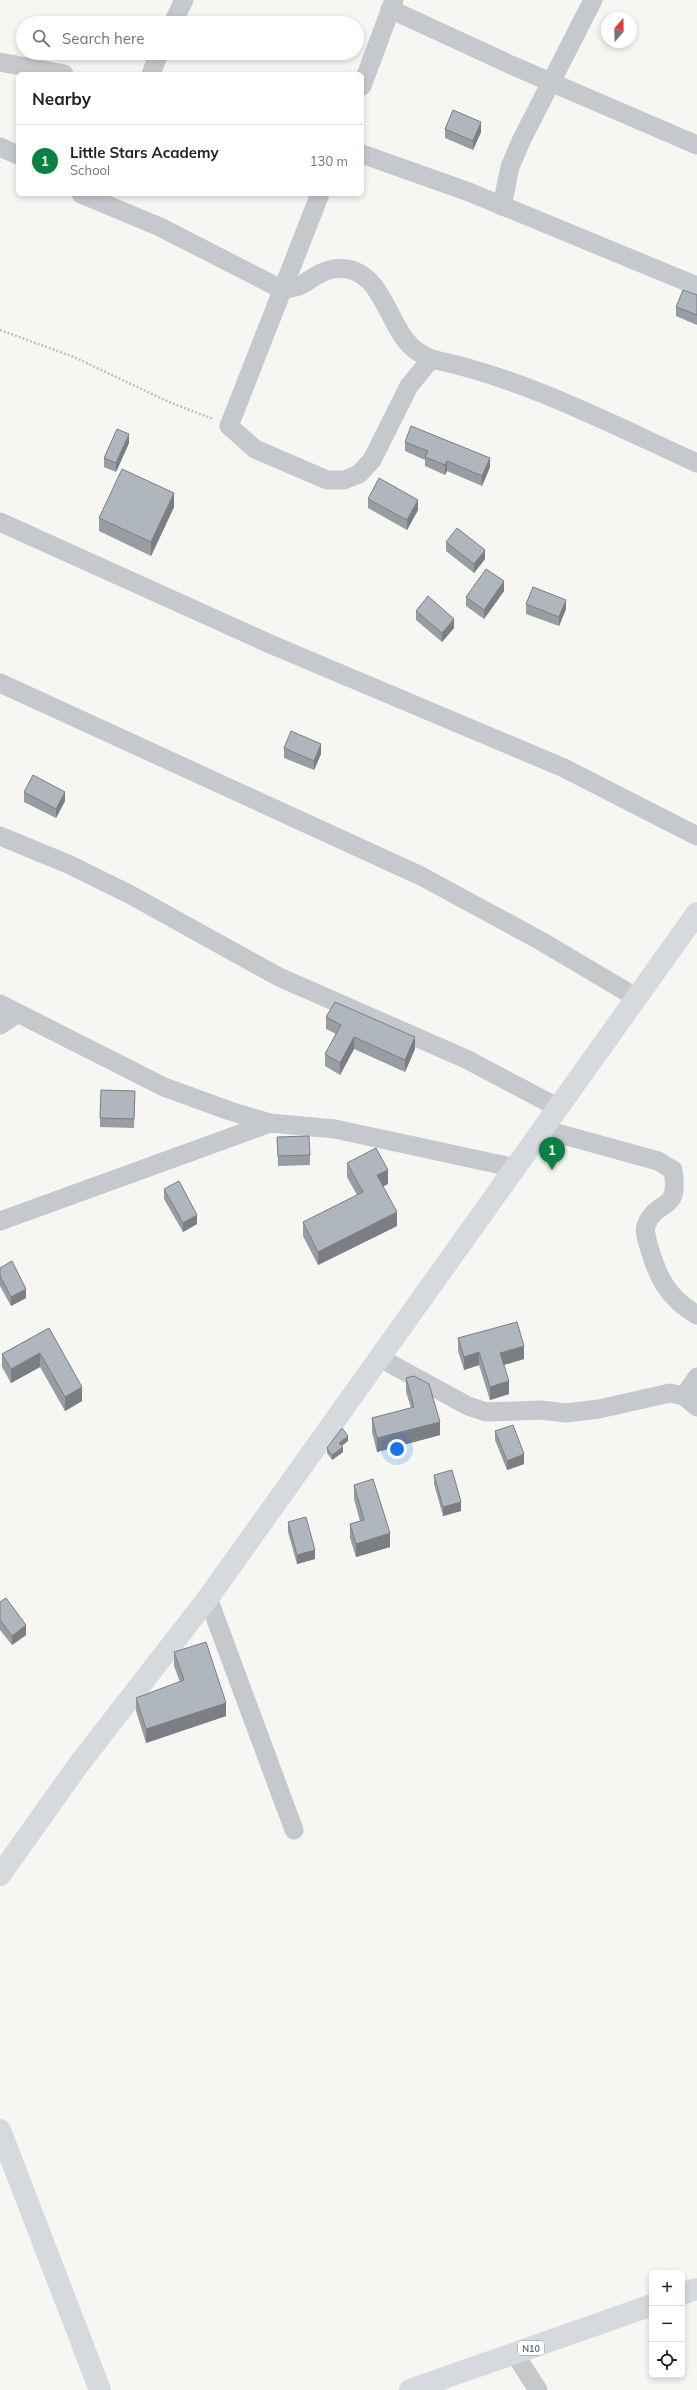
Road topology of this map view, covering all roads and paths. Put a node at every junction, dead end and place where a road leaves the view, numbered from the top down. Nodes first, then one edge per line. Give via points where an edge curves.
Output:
1 (184, 0) edge
2 (593, 0) edge
3 (392, 4) edge
4 (176, 16) edge
5 (156, 60) edge
6 (0, 62) edge
7 (53, 72) edge
8 (152, 72) edge
9 (364, 81) edge
10 (550, 82) junction
11 (696, 142) edge
12 (0, 147) edge
13 (16, 154) edge
14 (364, 155) edge
15 (86, 196) edge
16 (319, 196) edge
17 (502, 206) junction
18 (697, 286) edge
19 (283, 290) junction
20 (0, 330) edge
21 (431, 359) junction
22 (229, 426) junction
23 (697, 463) edge
24 (0, 522) edge
25 (0, 683) edge
26 (0, 836) edge
27 (697, 836) edge
28 (697, 913) edge
29 (637, 998) junction
30 (0, 1004) edge
31 (18, 1013) junction
32 (0, 1025) edge
33 (557, 1107) junction
34 (270, 1123) junction
35 (542, 1129) junction
36 (516, 1168) junction
37 (0, 1221) edge
38 (697, 1315) edge
39 (380, 1358) junction
40 (697, 1377) edge
41 (691, 1402) edge
42 (208, 1598) junction
43 (294, 1830) dead end
44 (0, 1875) edge
45 (0, 2130) edge
46 (697, 2289) edge
47 (685, 2293) edge
48 (649, 2306) edge
49 (515, 2354) junction
50 (100, 2390) edge
51 (410, 2390) edge
52 (538, 2390) edge

1 - 4 street
2 - 10 street
3 - 9 street
3 - 10 street
5 - 8 street
6 - 7 street
10 - 11 street
10 - 17 street via 513,160
12 - 13 street
14 - 17 street
15 - 19 street via 160,227
16 - 19 street
17 - 18 street
19 - 21 street via 302,285 319,274 334,269 350,270 364,276 376,289 402,336 413,349
19 - 22 street
20 - 22 path via 74,356 169,402
21 - 22 street via 409,386 372,460 359,474 344,480 327,480 255,449
21 - 23 street via 463,366 548,396
24 - 27 street via 270,644 564,768
25 - 29 street via 421,876 541,941
26 - 33 street via 68,864 129,894 279,977 466,1059
28 - 29 main road
29 - 33 main road
30 - 31 street
31 - 32 street
31 - 34 street via 164,1087
33 - 35 main road
34 - 36 street via 335,1129
34 - 37 street
35 - 36 main road
35 - 38 street via 658,1161 673,1170 676,1186 672,1200 650,1217 645,1234 657,1273 668,1291
36 - 39 main road
39 - 41 street via 468,1406 486,1412 541,1410 566,1413 599,1409 670,1393
39 - 42 main road
40 - 41 street
42 - 43 street
42 - 44 main road via 79,1764
45 - 50 main road
46 - 47 main road
48 - 49 main road, N10
49 - 51 main road, N10
49 - 52 street

